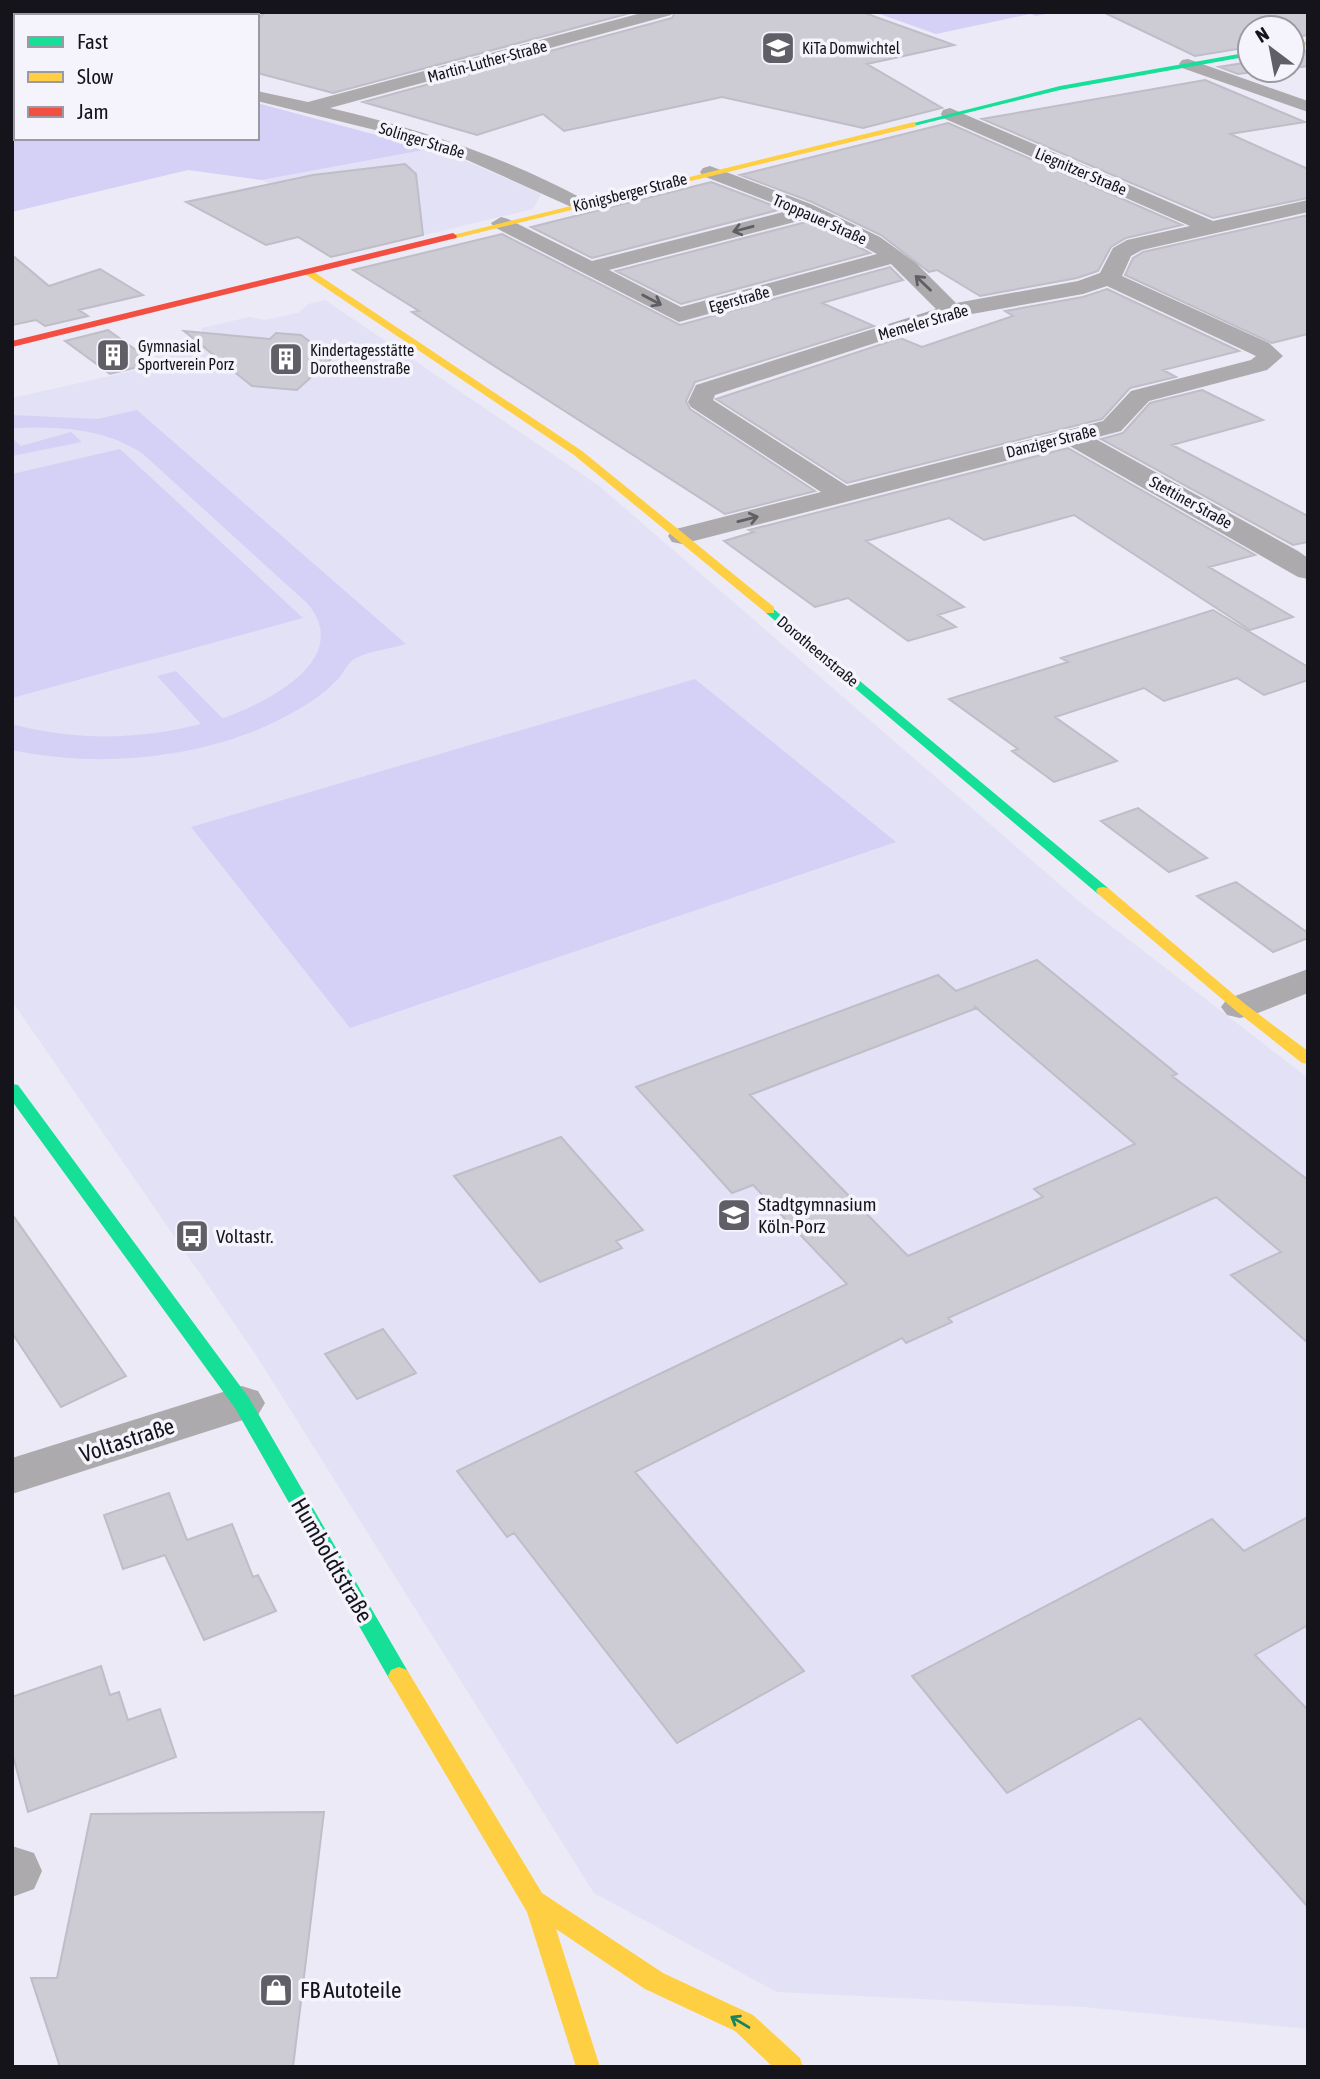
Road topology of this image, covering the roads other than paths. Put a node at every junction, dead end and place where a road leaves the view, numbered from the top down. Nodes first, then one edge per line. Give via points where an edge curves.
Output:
1 (665, 12) edge
2 (1236, 56) edge
3 (1188, 64) junction
4 (259, 96) edge
5 (1308, 107) edge
6 (308, 108) junction
7 (950, 114) junction
8 (710, 172) junction
9 (578, 204) junction
10 (1308, 206) edge
11 (809, 212) junction
12 (501, 223) junction
13 (1211, 228) junction
14 (894, 256) junction
15 (592, 268) junction
16 (308, 272) junction
17 (1108, 278) junction
18 (951, 311) junction
19 (12, 344) edge
20 (1071, 436) junction
21 (843, 495) junction
22 (682, 536) junction
23 (1308, 571) edge
24 (1308, 980) edge
25 (1240, 1007) junction
26 (1308, 1059) edge
27 (12, 1088) edge
28 (242, 1403) junction
29 (12, 1476) edge
30 (533, 1900) junction
31 (588, 2067) edge
32 (791, 2067) edge

1 - 6 street, Martin-Luther-Straße
2 - 3 street, Königsberger Straße
3 - 5 street
3 - 7 street, Königsberger Straße
4 - 6 street, Solinger Straße
6 - 9 street, Solinger Straße via 511,168
7 - 8 street, Königsberger Straße
7 - 13 street, Liegnitzer Straße
8 - 9 street, Königsberger Straße
8 - 11 street, Troppauer Straße
9 - 12 street, Königsberger Straße
10 - 13 street
11 - 14 street, Troppauer Straße via 845,226
11 -> 15 street
12 - 15 street, Egerstraße
12 - 16 street, Königsberger Straße
13 - 17 street via 1135,245 1121,253
15 -> 14 street, Egerstraße via 679,315
18 -> 14 street, Troppauer Straße
16 - 19 street, Königsberger Straße
16 - 22 street, Dorotheenstraße via 578,453
17 - 18 street, Memeler Straße via 1065,292
17 - 20 street, Danziger Straße via 1271,356 1259,365 1140,396 1112,426
18 - 21 street, Memeler Straße via 705,390 701,402
20 - 21 street, Danziger Straße
20 - 23 street, Stettiner Straße
22 -> 21 street, Danziger Straße
22 - 25 street, Dorotheenstraße
24 - 25 street
25 - 26 street, Dorotheenstraße
27 - 28 street, Humboldtstraße
28 - 29 street, Voltastraße
28 - 30 street, Humboldtstraße
30 - 31 street, Humboldtstraße
32 -> 30 street via 744,2023 654,1981

